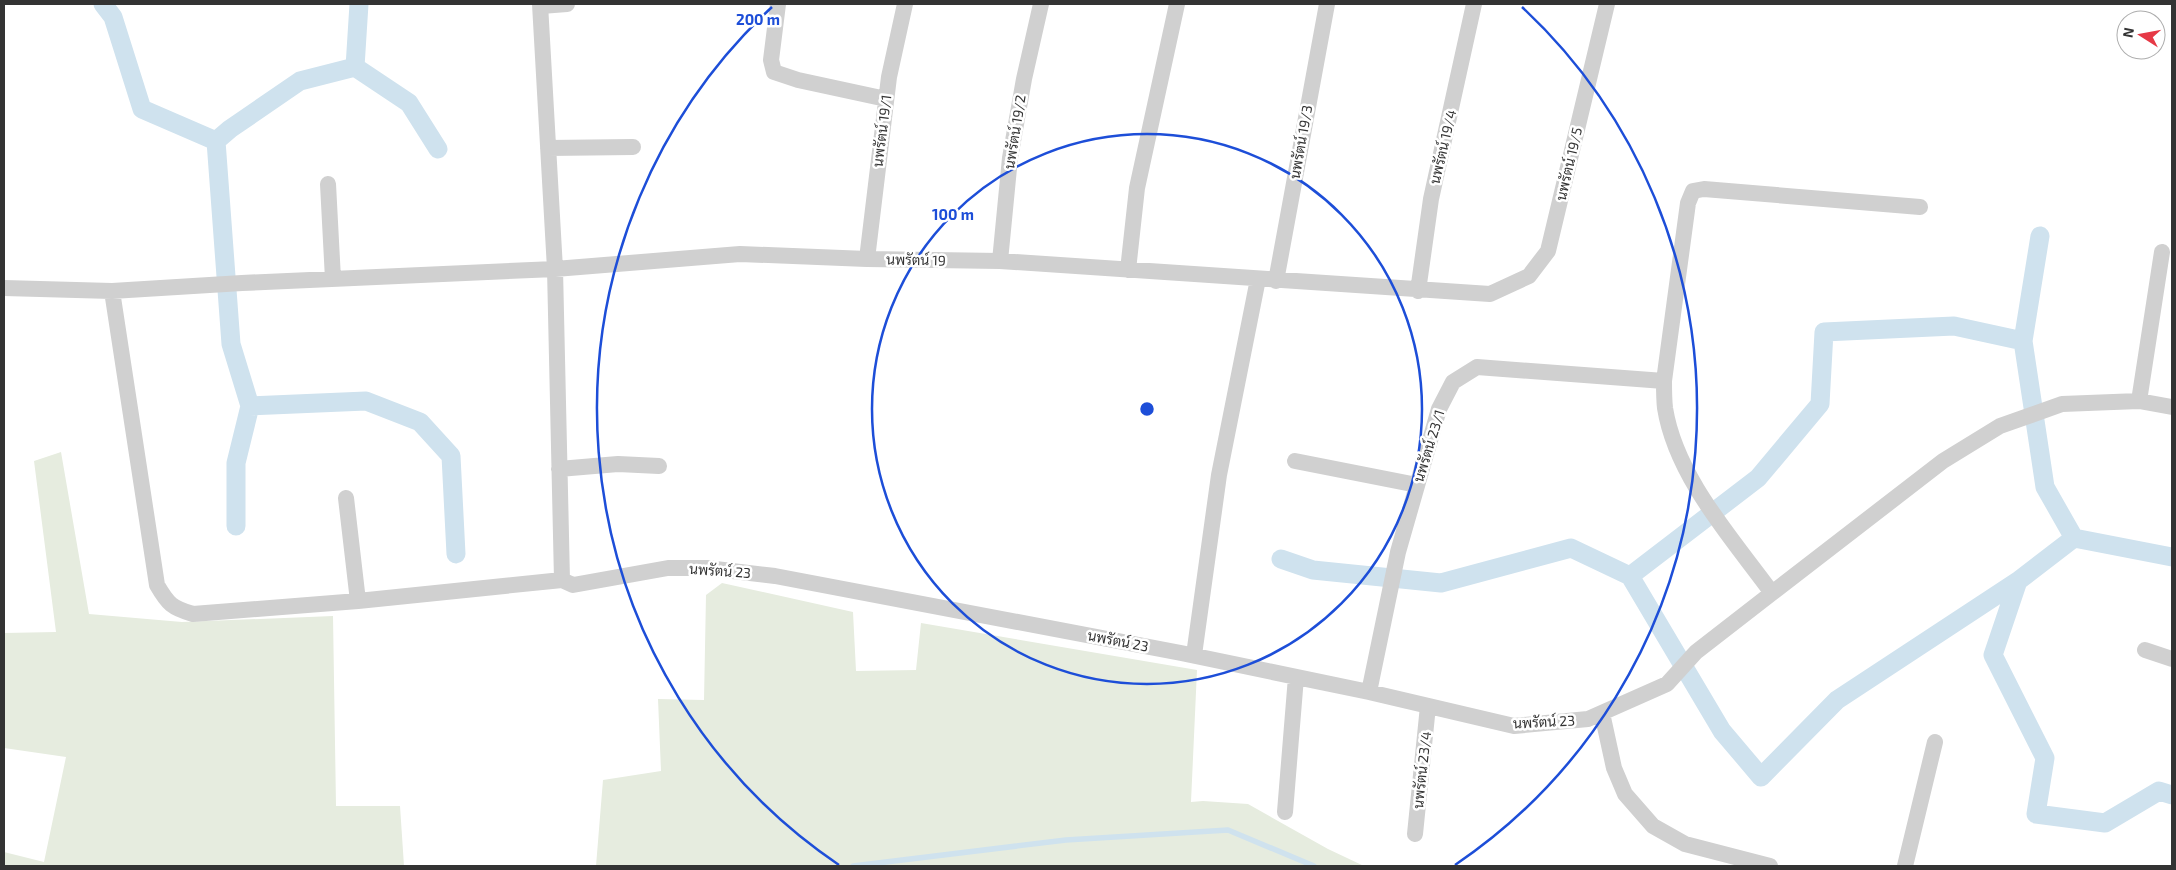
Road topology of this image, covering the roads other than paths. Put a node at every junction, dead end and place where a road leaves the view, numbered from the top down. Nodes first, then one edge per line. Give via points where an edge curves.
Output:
1 (567, 4) edge
2 (778, 4) edge
3 (904, 4) edge
4 (1041, 4) edge
5 (1177, 4) edge
6 (1327, 4) edge
7 (1474, 4) edge
8 (1607, 4) edge
9 (540, 5) edge
10 (886, 99) junction
11 (633, 147) dead end
12 (548, 148) junction
13 (328, 184) dead end
14 (1920, 207) dead end
15 (2162, 252) dead end
16 (867, 260) junction
17 (1000, 261) junction
18 (555, 269) junction
19 (1128, 270) junction
20 (333, 279) junction
21 (1258, 279) junction
22 (1276, 281) junction
23 (4, 288) edge
24 (1418, 290) junction
25 (112, 291) junction
26 (1490, 294) joint
27 (1664, 381) junction
28 (2139, 401) junction
29 (2172, 407) edge
30 (1295, 461) dead end
31 (659, 466) dead end
32 (559, 469) junction
33 (1417, 485) junction
34 (346, 498) dead end
35 (562, 580) junction
36 (1772, 593) junction
37 (358, 601) junction
38 (2145, 650) dead end
39 (1194, 655) junction
40 (2172, 659) edge
41 (1296, 677) junction
42 (1369, 692) junction
43 (1428, 706) junction
44 (1602, 713) junction
45 (1935, 742) dead end
46 (1285, 812) dead end
47 (1415, 834) dead end
48 (1770, 866) edge
49 (1905, 866) edge

1 - 9 street
2 - 10 street via 771,60 774,72
3 - 10 street, นพรัตน์ 19/1
4 - 17 street, นพรัตน์ 19/2 via 1010,158
5 - 19 street via 1137,188
6 - 22 street, นพรัตน์ 19/3
7 - 24 street, นพรัตน์ 19/4 via 1431,199
8 - 26 street, นพรัตน์ 19/5 via 1548,252 1529,276
9 - 12 street
10 - 16 street, นพรัตน์ 19/1
11 - 12 street
12 - 18 street
13 - 20 street
14 - 27 street via 1704,189 1693,191 1688,203
15 - 28 street
16 - 17 street, นพรัตน์ 19
16 - 18 street, นพรัตน์ 19 via 740,254
17 - 19 street, นพรัตน์ 19
18 - 20 street, นพรัตน์ 19
18 - 32 street
19 - 21 street, นพรัตน์ 19
20 - 25 street, นพรัตน์ 19
21 - 22 street, นพรัตน์ 19
21 - 39 street via 1219,475
22 - 24 street, นพรัตน์ 19
23 - 25 street, นพรัตน์ 19
24 - 26 street, นพรัตน์ 19
25 - 37 street, นพรัตน์ 23 via 157,585 166,601 176,609 193,614
27 - 33 street, นพรัตน์ 23/1 via 1477,367 1453,382 1439,409
27 - 36 street via 1665,408 1673,438 1695,486
28 - 29 street
28 - 36 street via 2062,404 2000,426 1943,461
30 - 33 street
31 - 32 street via 618,464
32 - 35 street
33 - 42 street, นพรัตน์ 23/1 via 1398,552
34 - 37 street
35 - 37 street, นพรัตน์ 23
35 - 39 street, นพรัตน์ 23 via 573,585 668,568 707,568 775,576
36 - 44 street, นพรัตน์ 23 via 1696,652 1667,684
38 - 40 street
39 - 41 street, นพรัตน์ 23
41 - 42 street, นพรัตน์ 23
41 - 46 street
42 - 43 street, นพรัตน์ 23
43 - 44 street, นพรัตน์ 23 via 1514,726 1588,719
43 - 47 street, นพรัตน์ 23/4
44 - 48 street via 1614,768 1625,794 1653,826 1685,844
45 - 49 street

